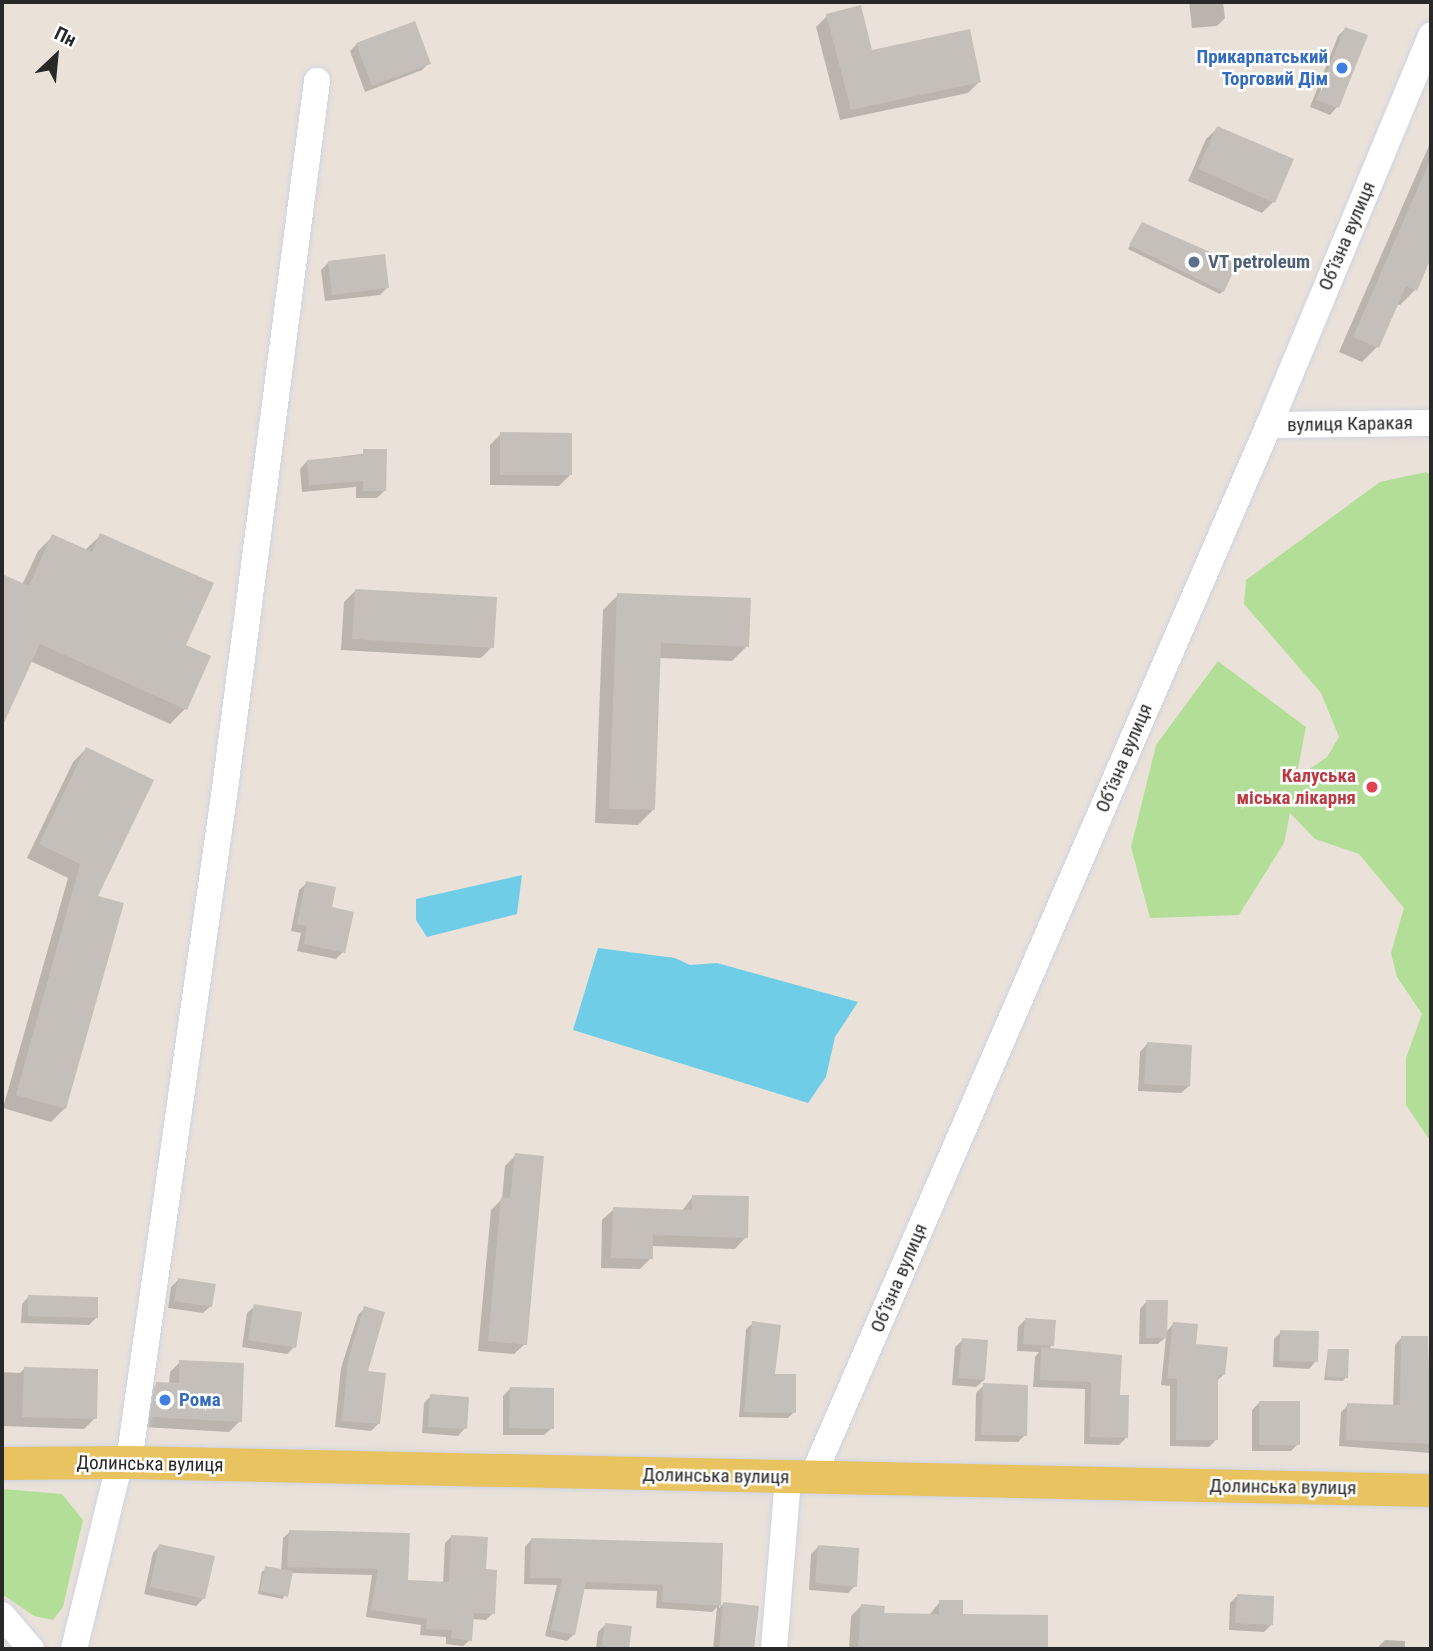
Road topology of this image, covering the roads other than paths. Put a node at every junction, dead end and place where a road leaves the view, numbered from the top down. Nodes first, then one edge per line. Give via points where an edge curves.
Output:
1 (1431, 35) edge
2 (317, 81) dead end
3 (1431, 423) edge
4 (1269, 425) junction
5 (125, 1462) junction
6 (2, 1464) edge
7 (800, 1478) junction
8 (1431, 1490) edge
9 (2, 1615) edge
10 (31, 1649) edge
11 (74, 1649) edge
12 (774, 1649) edge

1 - 4 street, Обʼїзна вулиця
2 - 5 street via 226,781
3 - 4 street, вулиця Каракая
4 - 7 street, Обʼїзна вулиця
5 - 6 main road, Долинська вулиця
5 - 7 main road, Долинська вулиця
5 - 11 street
7 - 8 main road, Долинська вулиця
7 - 12 street, Обʼїзна вулиця
9 - 10 street

